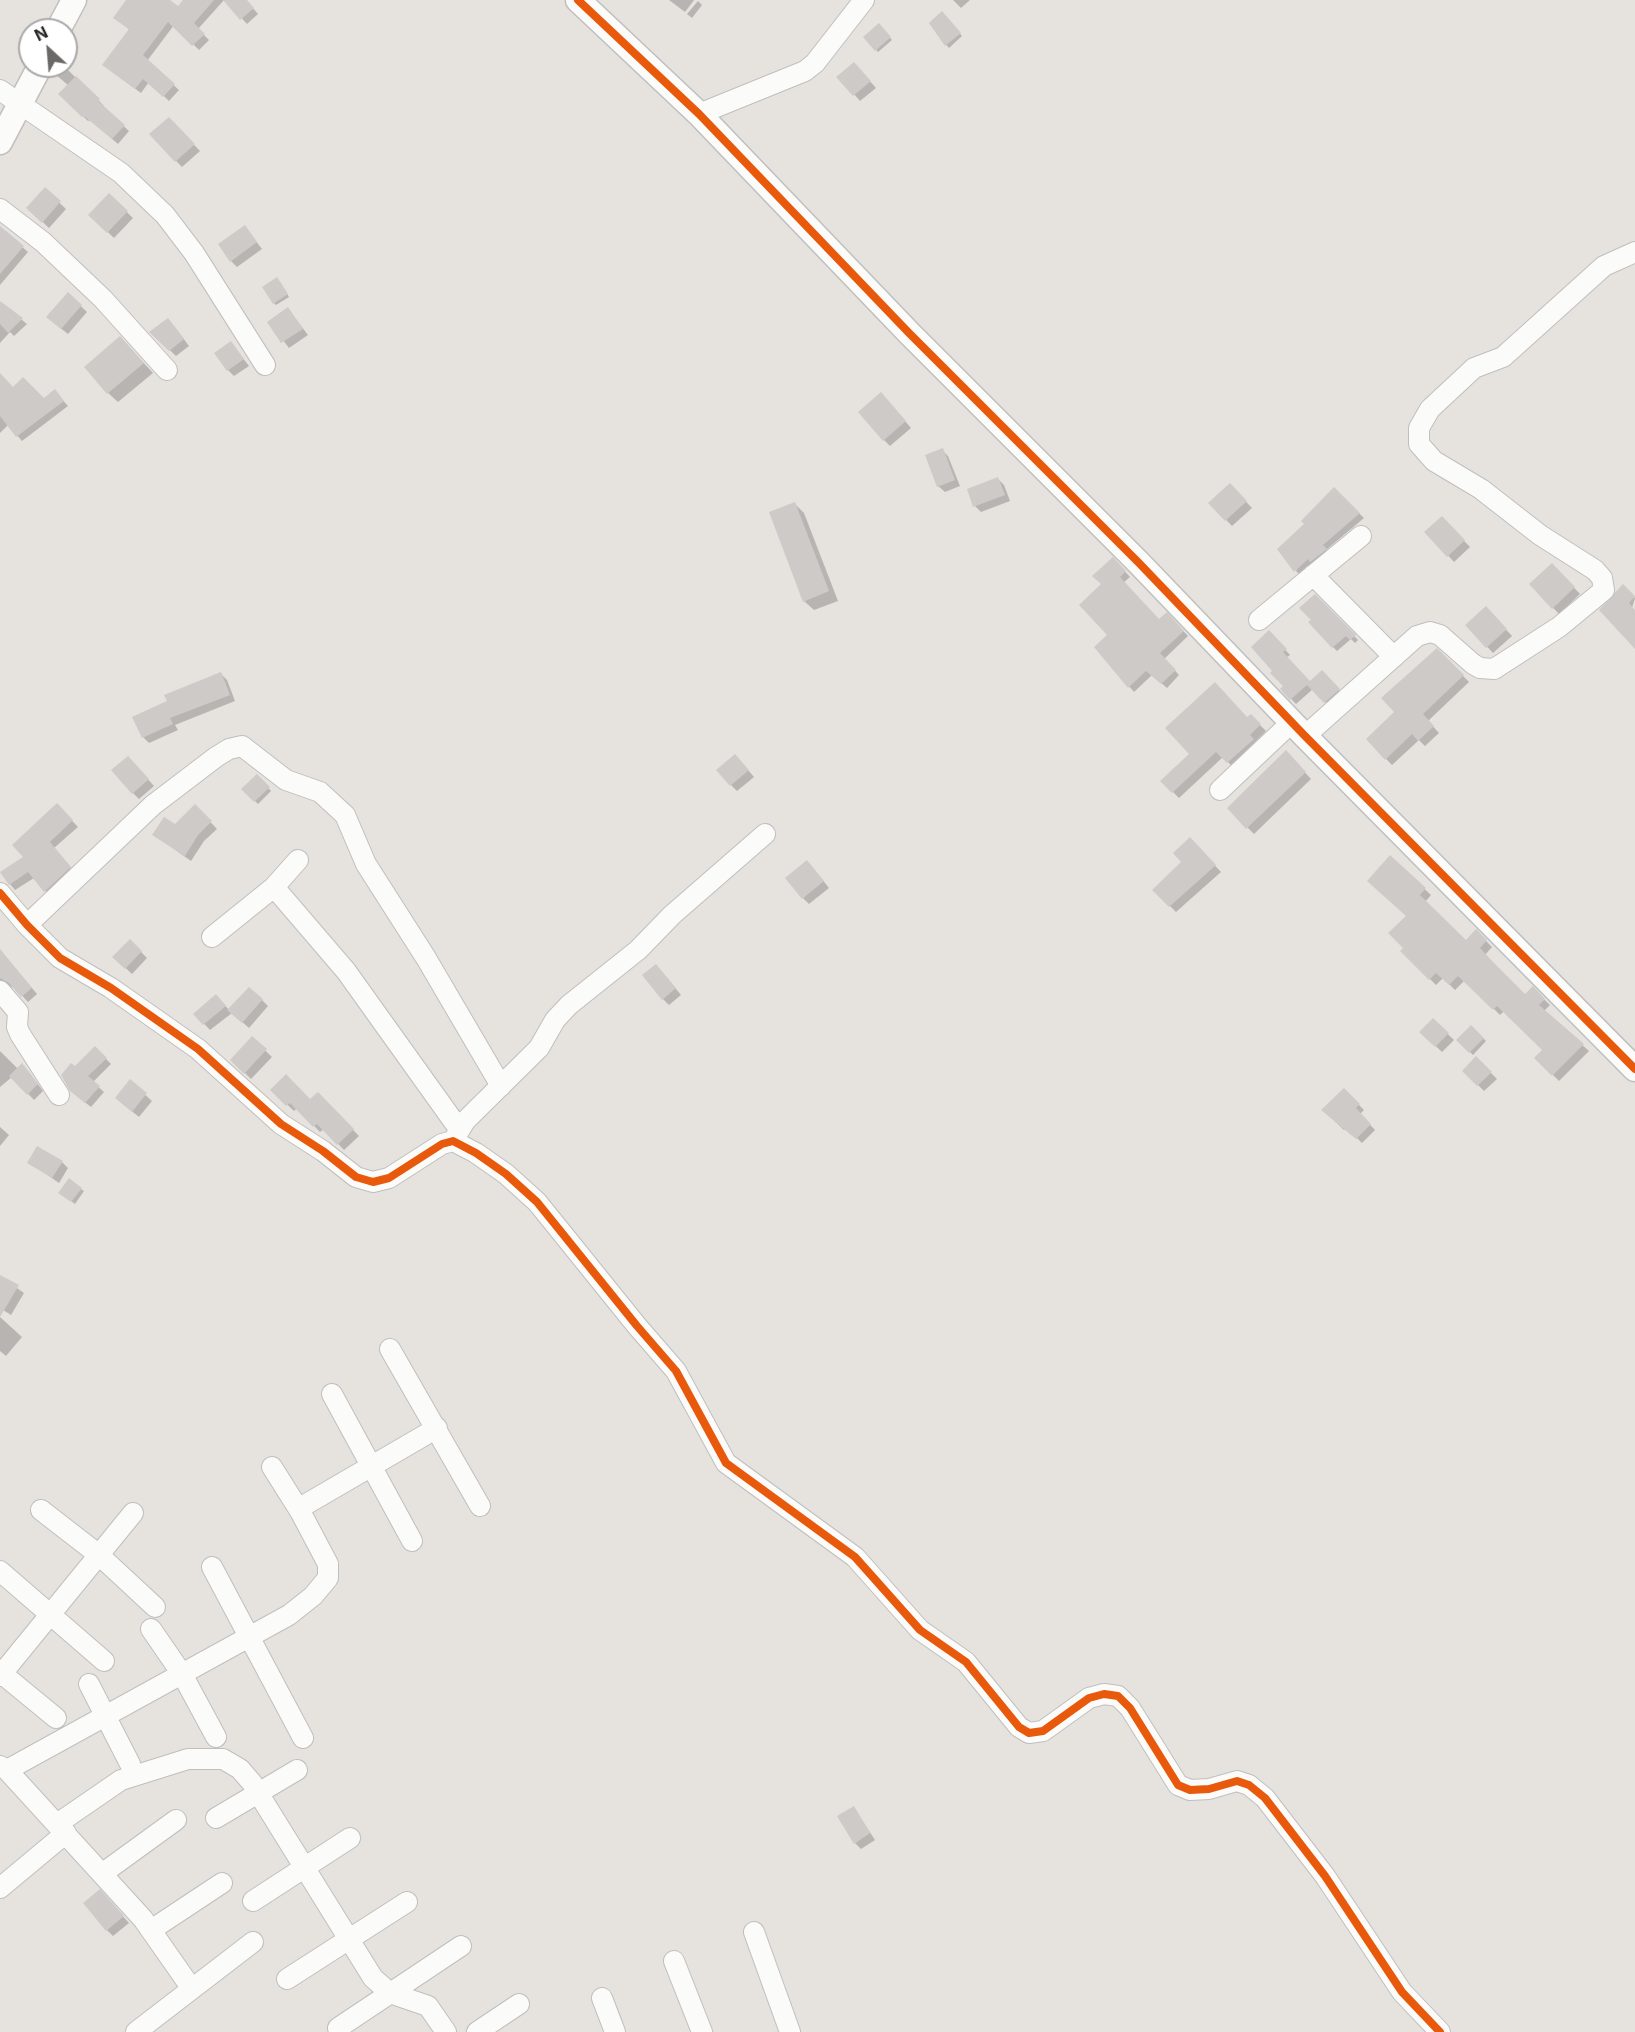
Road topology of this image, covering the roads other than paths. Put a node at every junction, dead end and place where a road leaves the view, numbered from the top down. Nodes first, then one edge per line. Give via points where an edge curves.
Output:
1 (74, 0) edge
2 (578, 0) edge
3 (864, 0) edge
4 (64, 18) edge
5 (34, 78) edge
6 (0, 90) edge
7 (20, 104) junction
8 (699, 114) junction
9 (0, 142) edge
10 (0, 209) edge
11 (1635, 252) edge
12 (265, 365) dead end
13 (167, 370) dead end
14 (1361, 536) dead end
15 (1313, 574) junction
16 (1259, 620) dead end
17 (1394, 657) junction
18 (1298, 729) junction
19 (1220, 790) dead end
20 (765, 834) dead end
21 (298, 860) dead end
22 (274, 886) junction
23 (0, 893) edge
24 (27, 925) junction
25 (212, 937) dead end
26 (2, 997) edge
27 (1635, 1069) edge
28 (501, 1086) junction
29 (59, 1095) dead end
30 (456, 1135) junction
31 (390, 1349) dead end
32 (332, 1394) dead end
33 (436, 1428) junction
34 (372, 1466) junction
35 (272, 1467) dead end
36 (480, 1506) dead end
37 (41, 1510) dead end
38 (133, 1513) dead end
39 (301, 1513) junction
40 (412, 1541) dead end
41 (99, 1555) junction
42 (212, 1567) dead end
43 (0, 1571) edge
44 (155, 1607) dead end
45 (50, 1615) junction
46 (151, 1629) dead end
47 (250, 1636) junction
48 (104, 1661) dead end
49 (1, 1674) edge
50 (182, 1674) junction
51 (89, 1684) dead end
52 (106, 1716) junction
53 (56, 1718) dead end
54 (216, 1737) dead end
55 (303, 1738) dead end
56 (130, 1764) dead end
57 (4, 1768) edge
58 (297, 1770) dead end
59 (258, 1794) junction
60 (216, 1818) dead end
61 (176, 1820) dead end
62 (62, 1828) junction
63 (350, 1838) dead end
64 (304, 1867) junction
65 (103, 1873) junction
66 (222, 1883) dead end
67 (0, 1888) edge
68 (253, 1901) dead end
69 (407, 1902) dead end
70 (151, 1930) junction
71 (754, 1932) dead end
72 (349, 1940) junction
73 (253, 1942) dead end
74 (461, 1946) dead end
75 (674, 1961) dead end
76 (287, 1979) dead end
77 (192, 1989) junction
78 (390, 1993) junction
79 (602, 1998) dead end
80 (519, 2004) dead end
81 (338, 2028) dead end
82 (136, 2032) edge
83 (446, 2032) edge
84 (477, 2032) edge
85 (615, 2032) edge
86 (702, 2032) edge
87 (790, 2032) edge
88 (1440, 2032) edge

1 - 4 street
2 - 8 street
3 - 8 street via 806,71
5 - 7 street
6 - 7 street
7 - 9 street
7 - 12 street via 121,173 165,215 194,253
8 - 18 street
10 - 13 street via 43,242 103,299
11 - 17 street via 1604,266 1503,357 1474,368 1430,409 1419,428 1419,444 1434,461 1481,489 1540,535 1594,570 1602,578 1604,590 1559,627 1494,669 1473,664 1440,635 1430,632 1417,636
14 - 15 street
15 - 16 street
15 - 17 street
17 - 18 street
18 - 19 street
18 - 27 street
20 - 28 street via 677,910 638,950 569,1005 539,1048
21 - 22 street
22 - 25 street
22 - 30 street via 346,971
23 - 24 street
24 - 28 street via 153,806 228,749 242,746 286,780 320,792 345,815 366,864
24 - 30 street via 60,958 198,1048 281,1124 356,1177 373,1182 389,1178
26 - 29 street via 18,1012 17,1028
28 - 30 street
30 - 88 street via 537,1202 676,1371 726,1463 855,1557 920,1630 966,1662 1019,1727 1029,1733 1043,1731 1089,1698 1118,1696 1130,1708 1178,1785 1190,1790 1237,1781 1249,1785 1264,1798 1332,1885 1402,1992
31 - 33 street
32 - 34 street
33 - 34 street
33 - 36 street
34 - 39 street via 306,1503
34 - 40 street
35 - 39 street
37 - 41 street
38 - 41 street
39 - 47 street via 328,1564 328,1578 289,1615
41 - 44 street
41 - 45 street
42 - 47 street
43 - 45 street
45 - 48 street
45 - 49 street
46 - 50 street
47 - 50 street
47 - 55 street
49 - 53 street
50 - 52 street
50 - 54 street
51 - 52 street
52 - 56 street
52 - 57 street
57 - 62 street
58 - 59 street
59 - 60 street
59 - 62 street via 240,1769 223,1759 188,1759 121,1780
59 - 64 street
61 - 65 street
62 - 65 street
62 - 67 street
63 - 64 street
64 - 68 street
64 - 72 street
65 - 70 street
66 - 70 street
69 - 72 street
70 - 77 street
71 - 87 street
72 - 76 street
72 - 78 street via 373,1978
73 - 77 street
74 - 78 street
75 - 86 street
77 - 82 street
78 - 81 street
78 - 83 street via 428,2006
79 - 85 street
80 - 84 street

